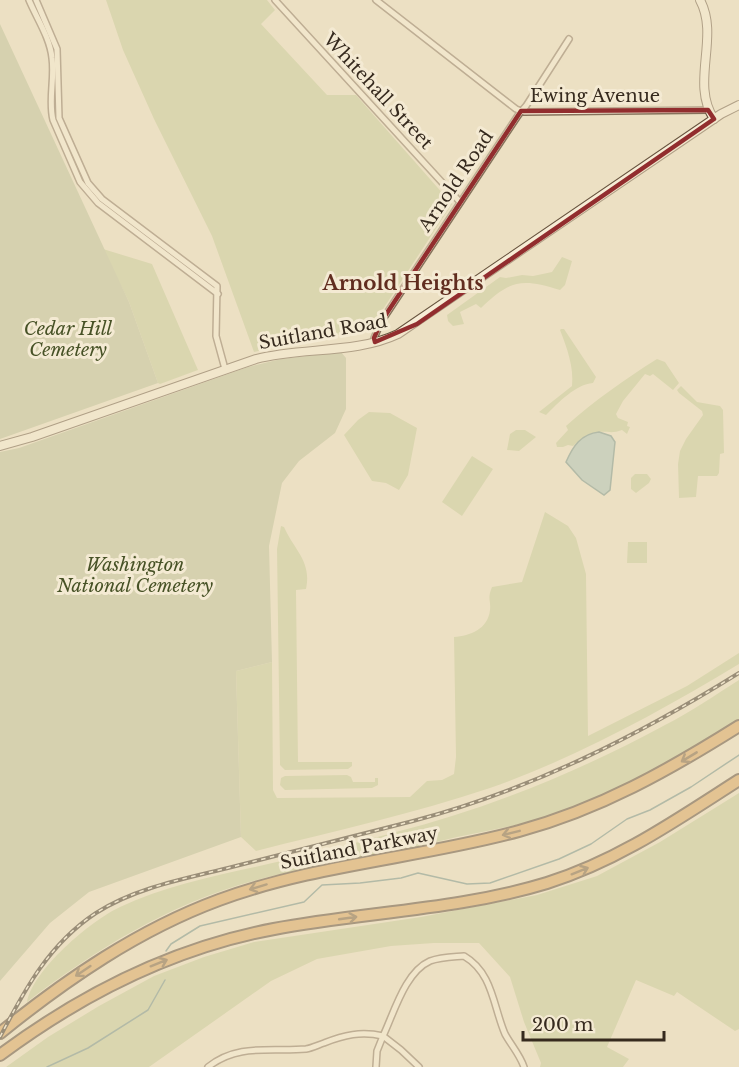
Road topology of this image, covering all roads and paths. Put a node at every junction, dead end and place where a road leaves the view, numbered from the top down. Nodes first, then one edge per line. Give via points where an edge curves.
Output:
1 (29, 0) edge
2 (36, 0) edge
3 (275, 0) edge
4 (376, 0) edge
5 (703, 3) edge
6 (569, 39) dead end
7 (739, 105) edge
8 (708, 110) junction
9 (521, 111) junction
10 (714, 118) junction
11 (460, 202) junction
12 (218, 294) junction
13 (375, 342) junction
14 (225, 369) junction
15 (0, 446) edge
16 (739, 726) edge
17 (739, 780) edge
18 (0, 1033) edge
19 (382, 1036) junction
20 (0, 1055) edge
21 (208, 1067) edge
22 (376, 1067) edge
23 (419, 1067) edge
24 (524, 1067) edge

1 - 12 street via 52,57 53,120 84,188 98,203
2 - 12 street via 57,49 59,118 88,183 102,199 217,286
3 - 11 street, Whitehall Street
4 - 9 street, Ewing Avenue via 478,82
5 - 8 main road via 708,27 704,79
6 - 9 street, Arnold Road
7 - 10 main road, Suitland Road
8 - 9 street, Ewing Avenue
8 - 10 main road
9 - 11 street, Arnold Road
10 - 13 main road, Suitland Road via 417,324 392,338
11 - 13 street, Arnold Road via 381,322
12 - 14 street via 216,336
13 - 14 main road, Suitland Road via 279,354
14 - 15 main road, Suitland Road
16 -> 18 highway, Suitland Parkway via 637,787 554,821 481,840 285,879 194,910 110,953
20 -> 17 highway via 83,999 176,956 275,929 466,901 548,883 619,854
19 - 21 street via 352,1034 309,1049 249,1049 217,1059
19 - 22 street
19 - 23 street
19 - 24 street via 411,976 431,961 464,956 486,977 506,1035

